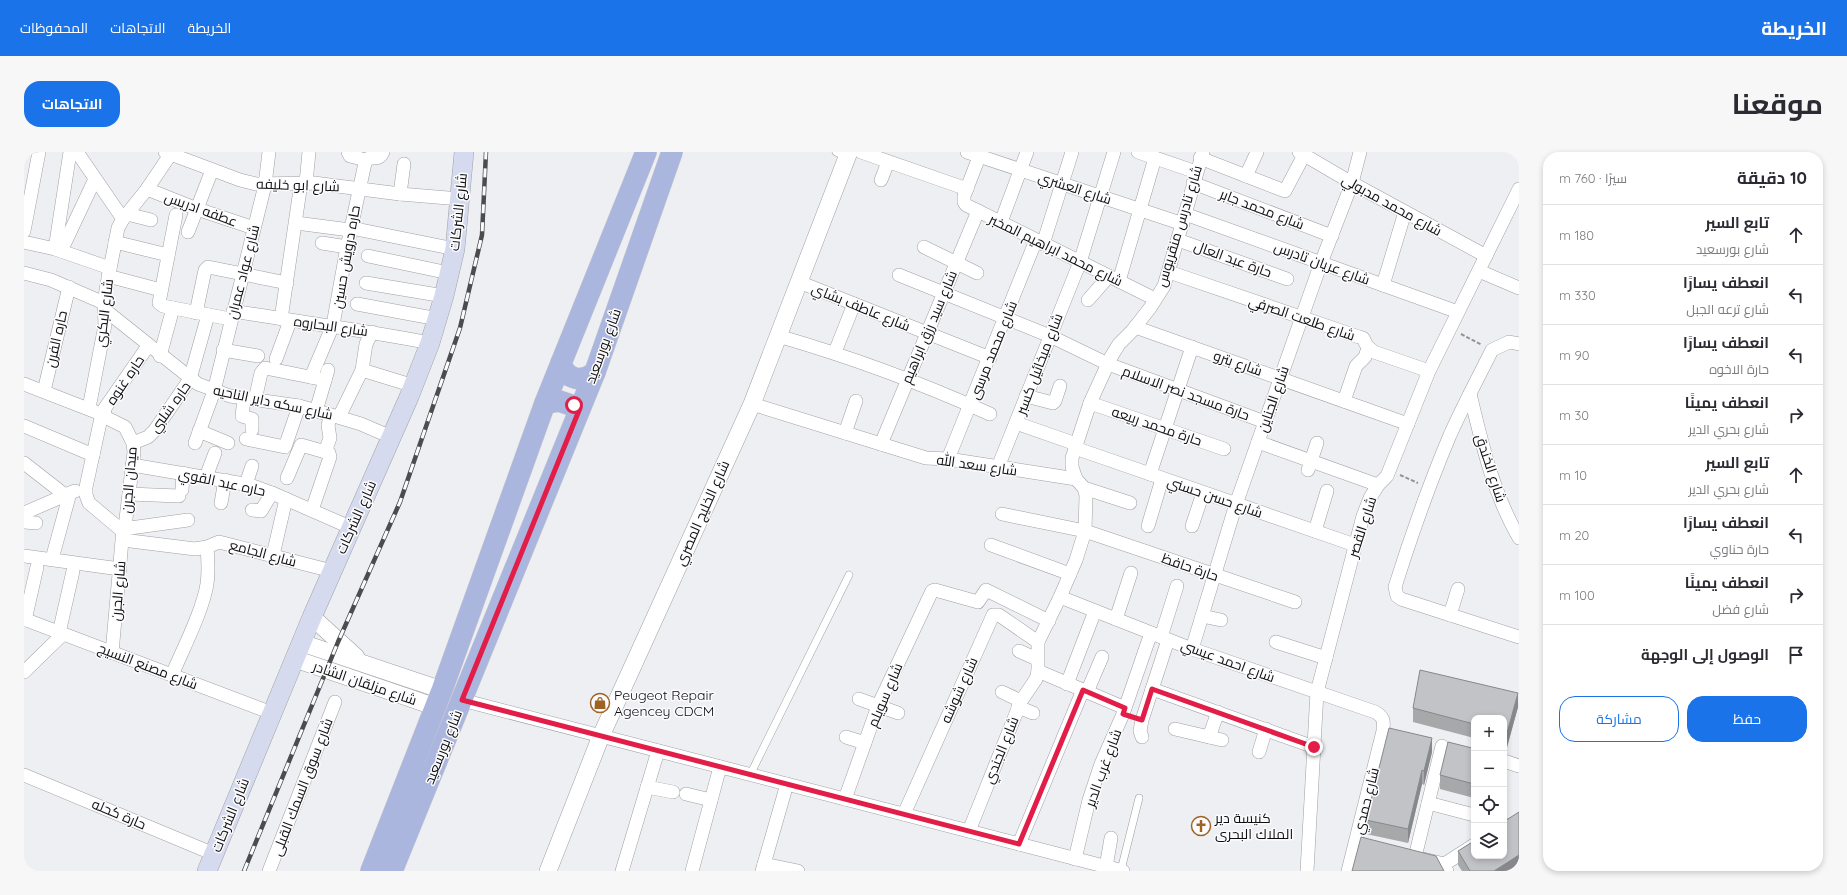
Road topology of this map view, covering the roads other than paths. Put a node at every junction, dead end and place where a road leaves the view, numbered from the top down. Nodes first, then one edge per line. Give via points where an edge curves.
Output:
1 (39, 152) edge
2 (70, 152) edge
3 (77, 152) edge
4 (269, 152) edge
5 (309, 152) edge
6 (348, 152) edge
7 (383, 152) edge
8 (646, 152) edge
9 (672, 152) edge
10 (1027, 152) edge
11 (1072, 152) edge
12 (1114, 152) edge
13 (1138, 152) edge
14 (1257, 152) edge
15 (1360, 152) edge
16 (170, 153) edge
17 (461, 153) edge
18 (848, 153) edge
19 (976, 153) edge
20 (1301, 154) edge
21 (1201, 155) edge
22 (1155, 158) junction
23 (888, 162) junction
24 (365, 163) junction
25 (404, 164) dead end
26 (212, 170) junction
27 (1020, 170) junction
28 (1246, 176) junction
29 (1195, 177) junction
30 (96, 179) junction
31 (881, 180) dead end
32 (304, 183) junction
33 (1352, 183) junction
34 (265, 185) junction
35 (1062, 185) junction
36 (359, 188) junction
37 (147, 189) junction
38 (1519, 189) edge
39 (966, 193) junction
40 (400, 194) junction
41 (1100, 197) junction
42 (460, 199) junction
43 (628, 200) junction
44 (197, 209) junction
45 (651, 209) junction
46 (1514, 209) edge
47 (1141, 210) junction
48 (978, 211) junction
49 (1405, 212) junction
50 (176, 215) dead end
51 (125, 217) junction
52 (1184, 219) junction
53 (151, 220) dead end
54 (1001, 222) junction
55 (296, 223) junction
56 (254, 228) junction
57 (351, 229) junction
58 (24, 231) edge
59 (188, 232) dead end
60 (1332, 236) junction
61 (1178, 240) junction
62 (24, 242) edge
63 (115, 242) junction
64 (1040, 242) junction
65 (322, 243) dead end
66 (347, 247) junction
67 (924, 247) dead end
68 (455, 249) junction
69 (58, 250) junction
70 (168, 255) junction
71 (368, 256) dead end
72 (1486, 256) junction
73 (1080, 262) junction
74 (956, 263) junction
75 (1321, 263) junction
76 (1478, 271) junction
77 (109, 272) junction
78 (1169, 272) junction
79 (24, 273) edge
80 (450, 273) junction
81 (977, 273) dead end
82 (243, 274) junction
83 (900, 275) dead end
84 (1114, 279) junction
85 (1287, 279) dead end
86 (799, 282) junction
87 (287, 283) junction
88 (366, 283) dead end
89 (1384, 285) junction
90 (68, 287) junction
91 (1519, 288) edge
92 (944, 292) junction
93 (160, 295) junction
94 (444, 296) junction
95 (1155, 299) junction
96 (1088, 300) dead end
97 (357, 304) dead end
98 (854, 304) junction
99 (105, 307) junction
100 (173, 308) junction
101 (1458, 312) junction
102 (202, 314) junction
103 (232, 315) junction
104 (1006, 318) junction
105 (1302, 318) junction
106 (438, 319) junction
107 (285, 320) junction
108 (333, 326) junction
109 (1135, 327) junction
110 (372, 332) junction
111 (927, 333) junction
112 (778, 336) junction
113 (1050, 336) junction
114 (430, 343) junction
115 (1519, 344) edge
116 (148, 346) junction
117 (1192, 347) junction
118 (1368, 348) junction
119 (223, 350) junction
120 (835, 352) junction
121 (160, 356) junction
122 (258, 356) dead end
123 (990, 358) junction
124 (276, 359) dead end
125 (561, 363) junction
126 (1108, 364) junction
127 (362, 370) junction
128 (1430, 371) junction
129 (595, 372) junction
130 (311, 377) junction
131 (1280, 378) junction
132 (190, 379) junction
133 (908, 379) junction
134 (24, 384) edge
135 (414, 386) junction
136 (1060, 386) dead end
137 (1178, 390) junction
138 (44, 391) junction
139 (214, 391) junction
140 (1470, 394) junction
141 (1026, 396) junction
142 (249, 400) junction
143 (856, 401) dead end
144 (1344, 401) junction
145 (545, 403) junction
146 (1090, 403) junction
147 (752, 404) junction
148 (970, 405) junction
149 (299, 406) junction
150 (89, 408) junction
151 (580, 408) junction
152 (316, 411) junction
153 (990, 414) dead end
154 (103, 416) junction
155 (335, 416) junction
156 (1265, 422) junction
157 (1016, 423) junction
158 (1408, 424) junction
159 (24, 426) edge
160 (1165, 429) junction
161 (845, 433) junction
162 (391, 437) junction
163 (1258, 442) junction
164 (133, 443) junction
165 (228, 443) dead end
166 (1317, 443) dead end
167 (881, 444) junction
168 (293, 446) junction
169 (1075, 446) junction
170 (1224, 449) dead end
171 (325, 452) junction
172 (215, 453) dead end
173 (93, 454) junction
174 (948, 459) junction
175 (24, 463) edge
176 (1310, 465) junction
177 (132, 466) junction
178 (252, 466) dead end
179 (998, 467) junction
180 (183, 473) junction
181 (1156, 476) junction
182 (206, 477) junction
183 (287, 478) dead end
184 (225, 480) junction
185 (246, 484) junction
186 (1080, 484) junction
187 (1378, 485) junction
188 (86, 487) junction
189 (1327, 491) dead end
190 (272, 493) junction
191 (1203, 493) junction
192 (68, 494) junction
193 (129, 494) junction
194 (286, 499) junction
195 (221, 503) dead end
196 (1130, 503) dead end
197 (1236, 504) junction
198 (252, 510) dead end
199 (312, 510) junction
200 (24, 513) edge
201 (1002, 514) dead end
202 (188, 520) dead end
203 (1148, 526) dead end
204 (1192, 526) dead end
205 (352, 528) junction
206 (1085, 531) junction
207 (1315, 531) junction
208 (123, 534) junction
209 (1519, 538) edge
210 (992, 545) dead end
211 (1355, 546) junction
212 (207, 547) junction
213 (273, 555) junction
214 (24, 556) edge
215 (52, 559) junction
216 (37, 567) dead end
217 (120, 569) junction
218 (73, 571) dead end
219 (332, 571) junction
220 (1131, 573) dead end
221 (1070, 574) junction
222 (849, 575) dead end
223 (1215, 576) junction
224 (1177, 586) dead end
225 (1458, 589) dead end
226 (1060, 597) junction
227 (978, 602) junction
228 (1295, 602) dead end
229 (1095, 611) junction
230 (993, 615) junction
231 (1450, 615) junction
232 (1202, 616) junction
233 (312, 617) junction
234 (1116, 619) junction
235 (25, 620) edge
236 (1221, 620) dead end
237 (1049, 621) junction
238 (61, 633) junction
239 (1160, 636) junction
240 (1519, 637) edge
241 (1038, 642) junction
242 (1276, 642) dead end
243 (1192, 649) junction
244 (298, 651) junction
245 (1019, 651) dead end
246 (112, 653) junction
247 (1102, 657) dead end
248 (1326, 658) junction
249 (364, 664) junction
250 (1038, 665) junction
251 (24, 672) edge
252 (394, 674) junction
253 (172, 675) junction
254 (1067, 684) junction
255 (1152, 689) junction
256 (388, 690) junction
257 (1085, 691) junction
258 (1002, 692) dead end
259 (1317, 692) junction
260 (439, 698) junction
261 (859, 699) dead end
262 (462, 700) junction
263 (335, 702) dead end
264 (1020, 704) junction
265 (878, 706) junction
266 (1124, 711) junction
267 (1218, 712) junction
268 (272, 713) junction
269 (898, 713) dead end
270 (1033, 713) dead end
271 (1142, 720) junction
272 (1175, 729) dead end
273 (1266, 729) junction
274 (1383, 731) junction
275 (1398, 735) edge
276 (601, 736) junction
277 (846, 737) dead end
278 (1142, 737) dead end
279 (1427, 742) edge
280 (865, 743) junction
281 (1314, 747) junction
282 (658, 751) junction
283 (1258, 752) dead end
284 (1507, 762) edge
285 (1519, 766) edge
286 (720, 767) junction
287 (24, 775) edge
288 (750, 775) junction
289 (787, 784) junction
290 (647, 787) junction
291 (673, 792) dead end
292 (686, 794) dead end
293 (1139, 798) dead end
294 (845, 799) junction
295 (711, 800) junction
296 (1428, 803) junction
297 (1471, 813) edge
298 (904, 814) junction
299 (969, 831) junction
300 (1111, 838) dead end
301 (1356, 841) junction
302 (1019, 844) junction
303 (1371, 845) edge
304 (1471, 848) edge
305 (1400, 853) edge
306 (1415, 857) junction
307 (1075, 859) junction
308 (210, 863) edge
309 (763, 868) edge
310 (1445, 868) edge
311 (1114, 870) edge
312 (269, 871) edge
313 (371, 871) edge
314 (392, 871) edge
315 (548, 871) edge
316 (622, 871) edge
317 (692, 871) edge
318 (798, 871) edge
319 (1307, 871) edge
320 (1348, 871) edge

1 - 58 street
2 - 69 street
3 - 30 street
4 - 34 street, شارع عواد عمران
5 - 32 street
6 - 24 street via 350,156 362,159
7 - 24 street via 377,159 370,158
8 - 43 main road, شارع بورسعيد
9 - 45 main road, شارع بورسعيد
10 - 27 street
11 - 35 street, شارع محمد مرسى
12 - 41 street, شارع ميخائيل كسبر
13 - 22 street, شارع محمد جابر
14 - 28 street
15 - 33 street, شارع الجناين
16 - 26 street, شارع ابو خليفه
16 - 37 street, شارع البكري
17 - 42 main road, شارع الشركات
18 - 23 street
18 - 86 street, شارع الخليج المصري
19 - 27 street, شارع العشري
19 - 39 street
20 - 28 street via 1285,191
20 - 33 street, شارع محمد مدبولي
21 - 28 street
21 - 29 street, شارع تادرس منقريوس
22 - 29 street, شارع محمد جابر
22 - 47 street
23 - 31 street
23 - 39 street
24 - 36 street, حاره درويش حسين
25 - 40 street
26 - 34 street, شارع ابو خليفه
26 - 44 street
27 - 35 street, شارع العشري
27 - 54 street
29 - 52 street, شارع تادرس منقريوس
29 - 60 street, شارع محمد جابر
30 - 51 street
30 - 69 street
32 - 34 street, شارع ابو خليفه
32 - 36 street, شارع ابو خليفه
32 - 55 street
33 - 49 street, شارع محمد مدبولي
33 - 60 street, شارع الجناين
34 - 56 street, شارع عواد عمران
35 - 41 street, شارع العشري
35 - 64 street, شارع محمد مرسى
36 - 40 street, شارع ابو خليفه
36 - 57 street, حاره درويش حسين
37 - 44 street, عطفه ادريس
37 - 51 street, شارع البكري
38 - 46 street, شارع القصر
39 - 48 street, شارع محمد ابراهيم المخبر via 964,202
40 - 42 street, شارع ابو خليفه
41 - 47 street, شارع العشري
41 - 73 street, شارع ميخائيل كسبر
42 - 68 main road, شارع الشركات
43 - 45 main road
43 - 125 main road, شارع بورسعيد
44 - 56 street, عطفه ادريس
44 - 59 street
45 - 129 main road, شارع بورسعيد
46 - 72 street, شارع القصر
47 - 52 street, شارع العشري
47 - 84 street
48 - 54 street, شارع محمد ابراهيم المخبر
48 - 74 street, شارع سيد رزق ابراهيم
49 - 72 street, شارع محمد مدبولي
49 - 89 street
50 - 70 street
51 - 53 street
51 - 63 street, شارع البكري
52 - 61 street, شارع تادرس منقريوس
52 - 75 street, شارع عريان تادرس
54 - 64 street, شارع محمد ابراهيم المخبر
55 - 57 street
55 - 87 street
56 - 82 street, شارع عواد عمران
57 - 66 street, حاره درويش حسين
57 - 68 street
60 - 75 street, شارع الجناين
61 - 78 street, شارع تادرس منقريوس
61 - 85 street, حارة عبد العال
62 - 69 street
63 - 70 street
63 - 77 street, شارع البكري
64 - 73 street, شارع محمد ابراهيم المخبر
64 - 104 street, شارع محمد مرسى
65 - 66 street
66 - 108 street, حاره درويش حسين
67 - 74 street
68 - 80 main road, شارع الشركات
69 - 77 street
70 - 93 street
71 - 80 street
72 - 76 street, شارع القصر
73 - 84 street, شارع محمد ابراهيم المخبر
73 - 113 street, شارع ميخائيل كسبر
74 - 81 street
74 - 92 street, شارع سيد رزق ابراهيم
75 - 89 street, شارع عريان تادرس
75 - 105 street, شارع الجناين
76 - 91 street
76 - 101 street, شارع القصر
77 - 93 street
77 - 99 street, شارع البكري
78 - 95 street, شارع تادرس منقريوس via 1164,286
78 - 105 street, شارع طلعت الصرفي
79 - 90 street, شارع سكه داير الناحيه
80 - 94 main road, شارع الشركات
82 - 87 street
82 - 102 street, حاره شلبي via 205,268
82 - 103 street, شارع عواد عمران
83 - 92 street, حارة مسجد نصر الاسلام
84 - 95 street, شارع محمد ابراهيم المخبر
84 - 96 street
86 - 98 street, شارع عاطف بشاي
86 - 112 street, شارع الخليج المصري
87 - 107 street
88 - 94 street
89 - 101 street, شارع عريان تادرس
90 - 99 street, شارع سكه داير الناحيه
90 - 138 street, حاره الفرن
92 - 104 street, حارة مسجد نصر الاسلام
92 - 111 street, شارع سيد رزق ابراهيم
93 - 100 street, شارع البحاروه via 161,305
94 - 106 main road, شارع الشركات
95 - 109 street, شارع تادرس منقريوس
97 - 106 street
98 - 111 street, شارع عاطف بشاي
98 - 120 street
99 - 116 street, شارع سكه داير الناحيه
99 - 150 street, شارع البكري via 105,325
100 - 102 street, شارع البحاروه
100 - 121 street
101 - 128 street, شارع القصر
102 - 103 street, شارع البحاروه
102 - 132 street, حاره شلبي
103 - 107 street, شارع البحاروه
103 - 119 street, شارع عواد عمران
104 - 113 street, حارة مسجد نصر الاسلام
104 - 123 street, شارع محمد مرسى
105 - 118 street, شارع طلعت الصرفي via 1363,338
105 - 131 street, شارع الجناين
106 - 114 main road, شارع الشركات
107 - 108 street, شارع البحاروه
107 - 124 street
108 - 110 street, شارع البحاروه
108 - 130 street, حاره درويش حسين
109 - 117 street, شارع بترو
109 - 126 street, شارع تادرس منقريوس via 1119,344
110 - 114 street, شارع البحاروه
110 - 127 street via 366,344
111 - 123 street, شارع عاطف بشاي
111 - 133 street, شارع سيد رزق ابراهيم
112 - 120 street
112 - 147 street, شارع الخليج المصري
113 - 126 street, حارة مسجد نصر الاسلام
113 - 141 street, شارع ميخائيل كسبر
114 - 135 main road, شارع الشركات
115 - 140 street via 1509,342 1492,350
116 - 121 street, شارع سكه داير الناحيه
116 - 154 street, حاره غنوه via 105,408
117 - 131 street, شارع بترو
117 - 137 street
118 - 128 street, شارع طلعت الصرفي
118 - 144 street via 1366,357 1356,366
119 - 122 street
119 - 139 street, شارع عواد عمران
120 - 133 street
121 - 132 street, شارع سكه داير الناحيه
123 - 148 street, شارع محمد مرسى
125 - 129 main road via 567,374 578,379 584,379
125 - 145 main road, شارع بورسعيد
126 - 137 street, حارة مسجد نصر الاسلام
126 - 146 street, شارع تادرس منقريوس
127 - 135 street
127 - 155 street
128 - 158 street, شارع القصر
129 - 151 main road, شارع بورسعيد
130 - 142 street via 265,368
130 - 152 street via 327,375
131 - 144 street, شارع بترو
131 - 156 street, شارع الجناين
132 - 139 street, شارع سكه داير الناحيه
132 - 164 street, حاره شلبي via 155,430 148,437
133 - 148 street
133 - 167 street, شارع سيد رزق ابراهيم
134 - 138 street
135 - 162 main road, شارع الشركات
136 - 141 street via 1053,403
137 - 156 street, حارة مسجد نصر الاسلام
137 - 160 street
138 - 150 street
139 - 142 street, شارع سكه داير الناحيه
139 - 165 street, شارع عواد عمران via 197,437
140 - 209 street, شارع الخندق via 1492,480
140 - 231 street via 1429,487 1395,587 1395,593 1401,599
141 - 157 street, شارع ميخائيل كسبر
142 - 149 street, شارع سكه داير الناحيه
142 - 168 street via 242,416 252,419 249,434 282,447
143 - 161 street
144 - 158 street, شارع بترو
145 - 151 main road via 560,401
145 - 260 main road, شارع بورسعيد
146 - 160 street, حارة محمد ربيعه
146 - 169 street, شارع تادرس منقريوس
147 - 161 street, شارع سعد الله
147 - 276 street, شارع الخليج المصري
148 - 153 street
148 - 174 street, شارع محمد مرسى
149 - 152 street, شارع سكه داير الناحيه
149 - 168 street
150 - 154 street
151 - 262 main road, شارع بورسعيد
152 - 155 street, شارع سكه داير الناحيه
154 - 164 street, ميدان الجرن via 124,427
154 - 173 street, ميدان الجرن
155 - 162 street, شارع سكه داير الناحيه
155 - 171 street via 328,425 330,438
156 - 163 street, شارع الجناين
157 - 169 street, شارع حسن حسني
157 - 179 street, شارع ميخائيل كسبر
158 - 187 street, شارع القصر via 1387,476
159 - 173 street
160 - 170 street, حارة محمد ربيعه
160 - 181 street
161 - 167 street, شارع سعد الله
162 - 205 main road, شارع الشركات
163 - 176 street
163 - 197 street, شارع الجناين
164 - 177 street, ميدان الجرن
166 - 176 street
167 - 174 street, شارع سعد الله via 926,458
168 - 171 street via 303,445
168 - 183 street
169 - 181 street, شارع حسن حسني
169 - 186 street, شارع تادرس منقريوس via 1072,467
171 - 199 street via 329,453 330,457
172 - 182 street
173 - 188 street, ميدان الجرن
174 - 179 street, شارع سعد الله
175 - 192 street
176 - 187 street
177 - 180 street, حاره عبد القوي
177 - 193 street, ميدان الجرن
178 - 185 street
179 - 186 street, شارع سعد الله
180 - 182 street, حاره عبد القوي
180 - 193 street via 181,493
181 - 191 street, شارع حسن حسني
181 - 203 street
182 - 184 street, حاره عبد القوي
184 - 185 street, حاره عبد القوي
184 - 195 street
185 - 190 street, حاره عبد القوي
186 - 196 street, شارع سعد الله
186 - 206 street, شارع تادرس منقريوس via 1086,501
187 - 211 street, شارع القصر via 1363,516
188 - 192 street
188 - 208 street, ميدان الجرن via 89,503
189 - 207 street
190 - 194 street, حاره عبد القوي
190 - 198 street via 261,511
191 - 197 street, شارع حسن حسني
191 - 204 street
192 - 200 street
192 - 215 street
193 - 208 street, ميدان الجرن
194 - 199 street, حاره عبد القوي
194 - 213 street
197 - 207 street, شارع حسن حسني
197 - 223 street, شارع الجناين
199 - 205 street, حاره عبد القوي
201 - 206 street, حارة حافظ
202 - 208 street
205 - 219 main road, شارع الشركات
206 - 221 street, شارع تادرس منقريوس
206 - 223 street, حارة حافظ
207 - 211 street, شارع حسن حسني
208 - 212 street, شارع الجامع via 195,549
208 - 217 street, شارع الجرن
210 - 221 street
211 - 248 street, شارع القصر
212 - 213 street, شارع الجامع via 219,542
212 - 253 street via 208,572 202,603
213 - 219 street, شارع الجامع
214 - 215 street
215 - 217 street
216 - 235 street
217 - 246 street, شارع الجرن
218 - 238 street
219 - 233 main road, شارع الشركات
220 - 234 street
221 - 226 street, شارع تادرس منقريوس
222 - 288 lane
223 - 228 street, حارة حافظ
223 - 232 street, شارع الجناين
224 - 239 street
225 - 231 street
226 - 229 street, شارع احمد عيسي
226 - 237 street, شارع تادرس منقريوس
227 - 230 street via 979,607
227 - 237 street via 984,592 988,591
227 - 265 street, شارع سويلم via 935,590 930,593
229 - 234 street, شارع احمد عيسي
229 - 254 street
230 - 241 street via 999,615
230 - 298 street, شارع شوشه
231 - 240 street
232 - 236 street
232 - 243 street, شارع الجناين
233 - 244 main road, شارع الشركات
233 - 249 street
234 - 239 street, شارع احمد عيسي
235 - 238 street, شارع مصنع النسيج
237 - 241 street, شارع تادرس منقريوس
238 - 246 street, شارع مصنع النسيج
238 - 251 street
239 - 243 street, شارع احمد عيسي
239 - 255 street
239 - 266 street, شارع غرب الدير
241 - 250 street, شارع تادرس منقريوس
242 - 248 street
243 - 259 street, شارع احمد عيسي
244 - 249 street, شارع مزلقان الشادر
244 - 256 street, شارع مزلقان الشادر
244 - 268 main road, شارع الشركات
245 - 250 street
246 - 253 street, شارع مصنع النسيج
247 - 257 street
248 - 259 street, شارع القصر
249 - 252 street, شارع مزلقان الشادر
250 - 254 street
250 - 264 street, شارع الجندي via 1033,685
252 - 256 street
252 - 260 street, شارع مزلقان الشادر
253 - 268 street, شارع مصنع النسيج
254 - 257 street
255 - 267 street
255 - 271 street
256 - 260 street, شارع مزلقان الشادر
257 - 266 street
257 - 302 street
258 - 264 street
259 - 274 street, شارع احمد عيسي via 1376,712 1383,719
259 - 281 street, شارع القصر
260 - 313 main road, شارع بورسعيد
261 - 265 street
262 - 276 street
262 - 314 main road, شارع بورسعيد
263 - 312 street, شارع سوق السمك القبلى
264 - 270 street
264 - 299 street, شارع الجندي
265 - 269 street
265 - 280 street, شارع سويلم
266 - 271 street
266 - 307 street, شارع غرب الدير via 1101,764 1089,800
267 - 272 street via 1216,739
267 - 273 street
268 - 308 main road, شارع الشركات
271 - 278 street
273 - 281 street
273 - 283 street
274 - 275 street
274 - 301 street, شارع حمدي
276 - 282 street
276 - 315 street, شارع الخليج المصري
277 - 280 street
279 - 296 street via 1449,747
280 - 294 street, شارع سويلم
281 - 319 street, شارع القصر
282 - 286 street
282 - 290 street
284 - 285 street
286 - 288 street
286 - 295 street
287 - 308 street, حارة كحله
288 - 289 street
289 - 294 street
289 - 309 street
290 - 291 street
290 - 316 street
292 - 295 street
293 - 311 lane
294 - 298 street
295 - 317 street
296 - 297 street
296 - 306 street
298 - 299 street
299 - 302 street
300 - 311 street
301 - 303 street
301 - 320 street, شارع حمدي
302 - 307 street
304 - 310 street
305 - 306 street
306 - 310 street
307 - 311 street
309 - 318 street

